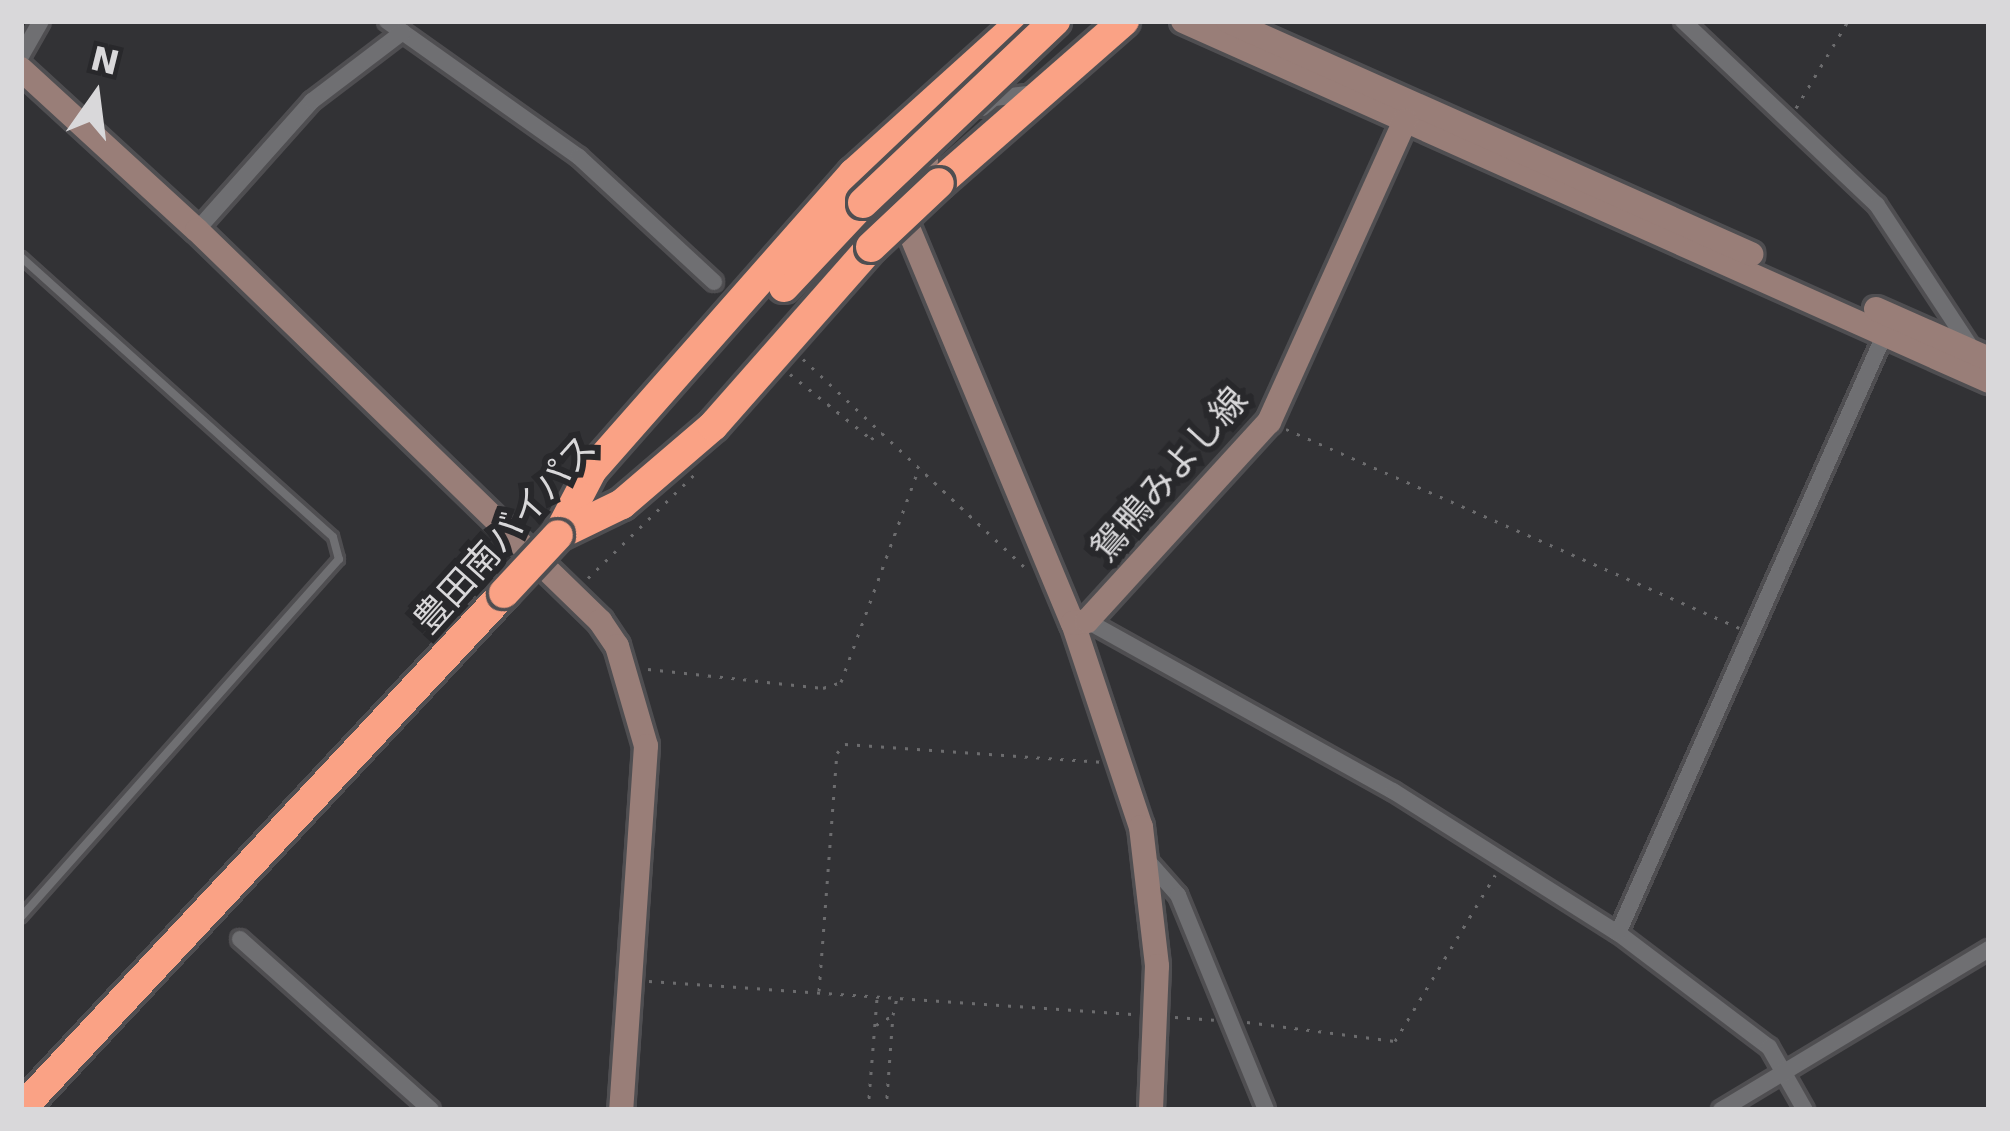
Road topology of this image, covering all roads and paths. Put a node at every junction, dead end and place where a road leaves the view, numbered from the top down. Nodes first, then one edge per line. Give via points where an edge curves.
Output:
1 (40, 21) edge
2 (1022, 21) edge
3 (1055, 21) edge
4 (1124, 21) edge
5 (1183, 21) edge
6 (1228, 21) edge
7 (1683, 21) edge
8 (1849, 21) edge
9 (391, 24) edge
10 (996, 43) junction
11 (21, 56) edge
12 (21, 69) edge
13 (1043, 92) junction
14 (976, 114) junction
15 (1414, 115) junction
16 (1789, 120) junction
17 (197, 230) junction
18 (21, 257) edge
19 (714, 282) dead end
20 (1886, 331) junction
21 (797, 354) dead end
22 (1982, 355) edge
23 (786, 375) dead end
24 (1989, 379) edge
25 (1269, 422) junction
26 (882, 433) junction
27 (920, 468) junction
28 (698, 471) dead end
29 (557, 535) junction
30 (1050, 580) junction
31 (572, 592) junction
32 (1080, 622) junction
33 (1751, 634) junction
34 (631, 672) junction
35 (1122, 764) junction
36 (1147, 860) junction
37 (1504, 860) junction
38 (21, 917) edge
39 (1618, 934) junction
40 (240, 939) dead end
41 (1989, 949) edge
42 (629, 980) junction
43 (819, 993) junction
44 (877, 997) junction
45 (897, 998) junction
46 (893, 1015) junction
47 (1155, 1016) junction
48 (1230, 1021) junction
49 (875, 1026) junction
50 (1784, 1075) junction
51 (21, 1108) edge
52 (431, 1110) edge
53 (621, 1110) edge
54 (868, 1110) edge
55 (886, 1110) edge
56 (1151, 1110) edge
57 (1266, 1110) edge
58 (1721, 1110) edge
59 (1805, 1110) edge

1 - 11 street
2 - 10 highway
3 - 29 highway, 豊田南バイパス, bridge via 863,203
4 - 13 highway
5 - 15 street
6 - 15 street
7 - 16 street
8 - 16 path
9 - 17 street
9 - 19 street via 579,157
10 - 14 street
10 - 29 highway via 854,173 592,470
12 - 17 street
13 - 14 street via 994,98
13 - 29 highway, bridge via 871,248 713,426 622,505
14 - 30 street via 909,176 899,206
15 - 20 street
15 - 22 street
15 - 25 street, 鴛鴨みよし線
16 - 22 street via 1877,205
17 - 31 street
18 - 38 lane via 333,537 339,559
20 - 24 street
20 - 33 street
21 - 26 path
22 - 24 street
23 - 26 path via 797,373 872,439
25 - 32 street, 鴛鴨みよし線
25 - 33 path
26 - 27 path
27 - 30 path via 1036,579
27 - 34 path via 842,682 823,688 664,667
28 - 31 path
29 - 51 highway, 豊田南バイパス, bridge
30 - 32 street
31 - 34 street
32 - 35 street
32 - 37 street
33 - 39 street
34 - 42 street via 646,746
35 - 36 street
35 - 43 path via 845,743 837,753
36 - 47 street
36 - 48 street via 1178,895
37 - 39 street
37 - 48 path via 1396,1041
39 - 50 street via 1752,1032
40 - 52 street
41 - 50 street
42 - 43 path
42 - 53 street
43 - 44 path
44 - 45 path
44 - 49 path
45 - 46 path
45 - 47 path
46 - 49 path
46 - 55 path
47 - 48 path
47 - 56 street
48 - 57 street
49 - 54 path
50 - 58 street
50 - 59 street

